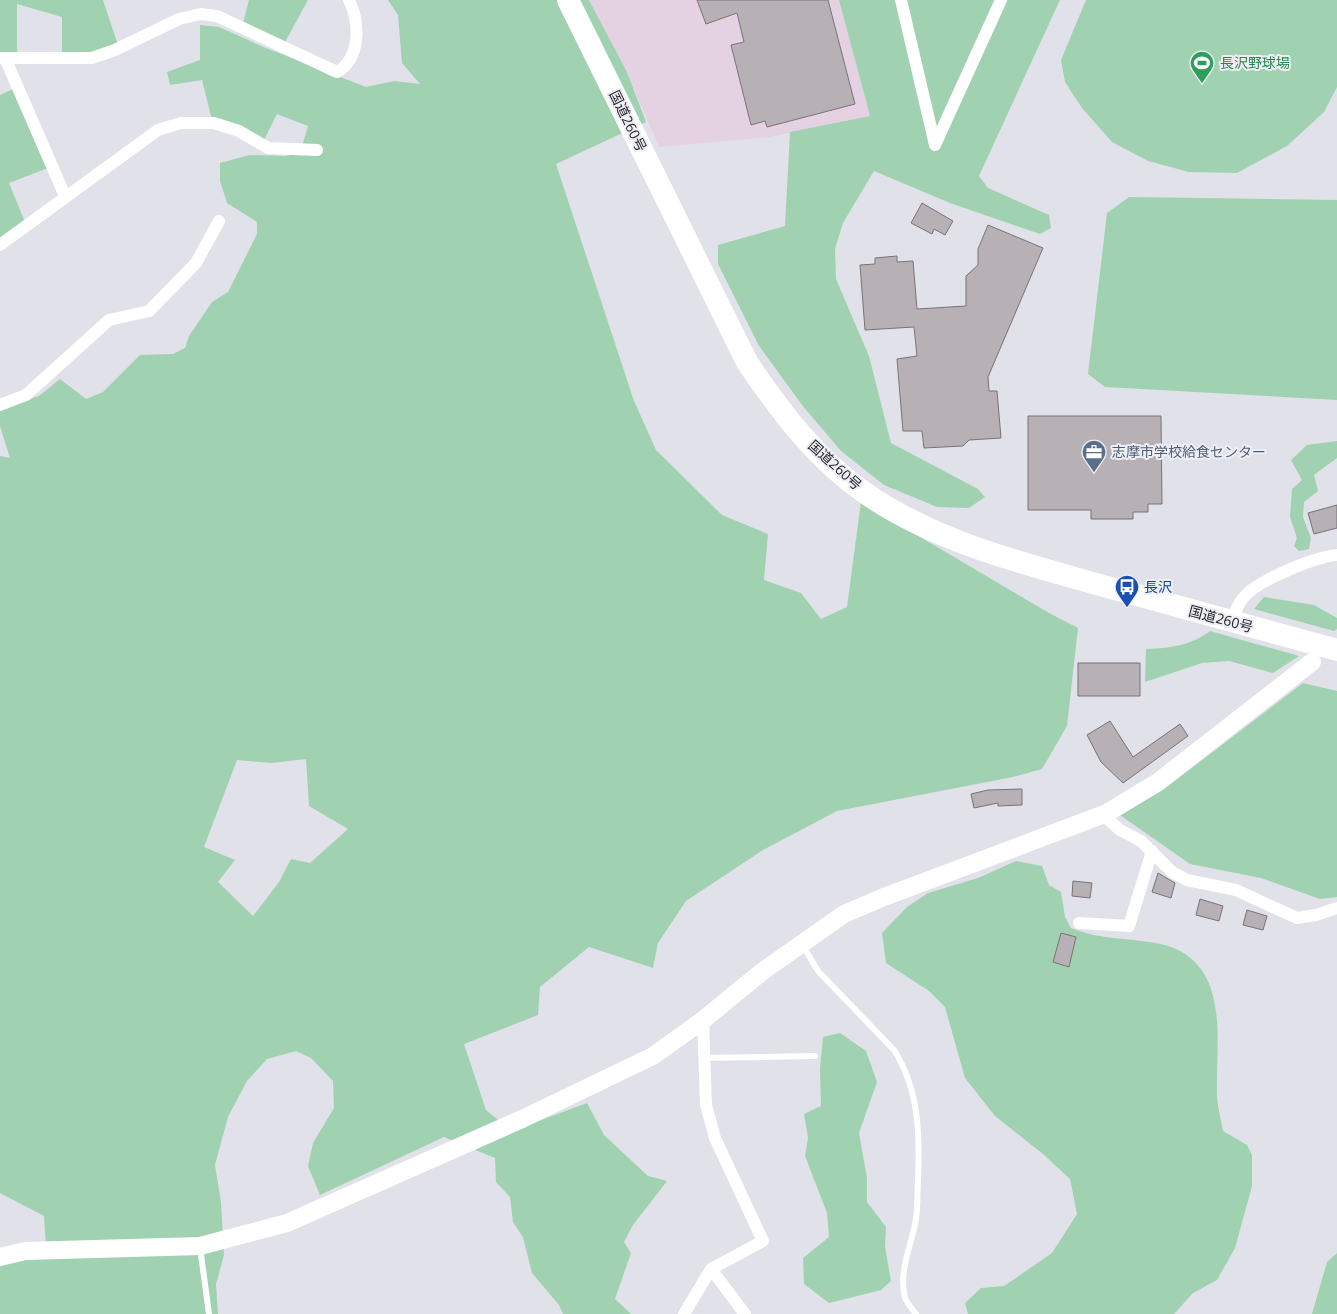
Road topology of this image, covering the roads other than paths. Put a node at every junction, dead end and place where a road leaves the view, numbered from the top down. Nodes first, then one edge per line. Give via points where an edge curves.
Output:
1 (350, 0) edge
2 (568, 0) edge
3 (901, 0) edge
4 (1001, 0) edge
5 (2, 58) edge
6 (317, 150) dead end
7 (65, 196) junction
8 (218, 221) dead end
9 (0, 245) edge
10 (0, 405) edge
11 (1337, 555) edge
12 (1231, 621) junction
13 (1337, 650) edge
14 (1312, 662) dead end
15 (1102, 814) junction
16 (1152, 851) junction
17 (1337, 908) edge
18 (1079, 923) dead end
19 (801, 943) junction
20 (703, 1020) junction
21 (815, 1056) dead end
22 (704, 1058) junction
23 (200, 1246) junction
24 (0, 1257) edge
25 (711, 1269) junction
26 (209, 1314) edge
27 (684, 1314) edge
28 (745, 1314) edge
29 (916, 1314) edge

1 - 5 street via 357,26 356,44 345,67 337,72 217,16 201,14 179,19 92,58
2 - 12 highway, 国道260号 via 747,362 775,404 820,456 866,493 932,532 1004,558
3 - 4 street via 935,145
5 - 7 street
6 - 7 street via 268,148 239,131 214,123 181,123 158,130
7 - 9 street
8 - 10 street via 196,263 149,311 109,320 26,395
11 - 12 street via 1304,564 1253,590 1244,597
12 - 13 highway, 国道260号
14 - 15 street via 1158,782
15 - 16 street
15 - 19 street via 844,914
16 - 17 street via 1172,872 1187,880 1236,890 1297,918 1316,916
16 - 18 street via 1129,926
19 - 20 street
19 - 29 lane via 818,971 894,1050 911,1085 918,1130 918,1166 916,1218 905,1271 905,1298
20 - 22 street
20 - 23 street via 653,1056 513,1123 287,1223
21 - 22 lane
22 - 25 street via 706,1105 715,1138 763,1241
23 - 24 street via 26,1251
23 - 26 lane
25 - 27 street
25 - 28 street

